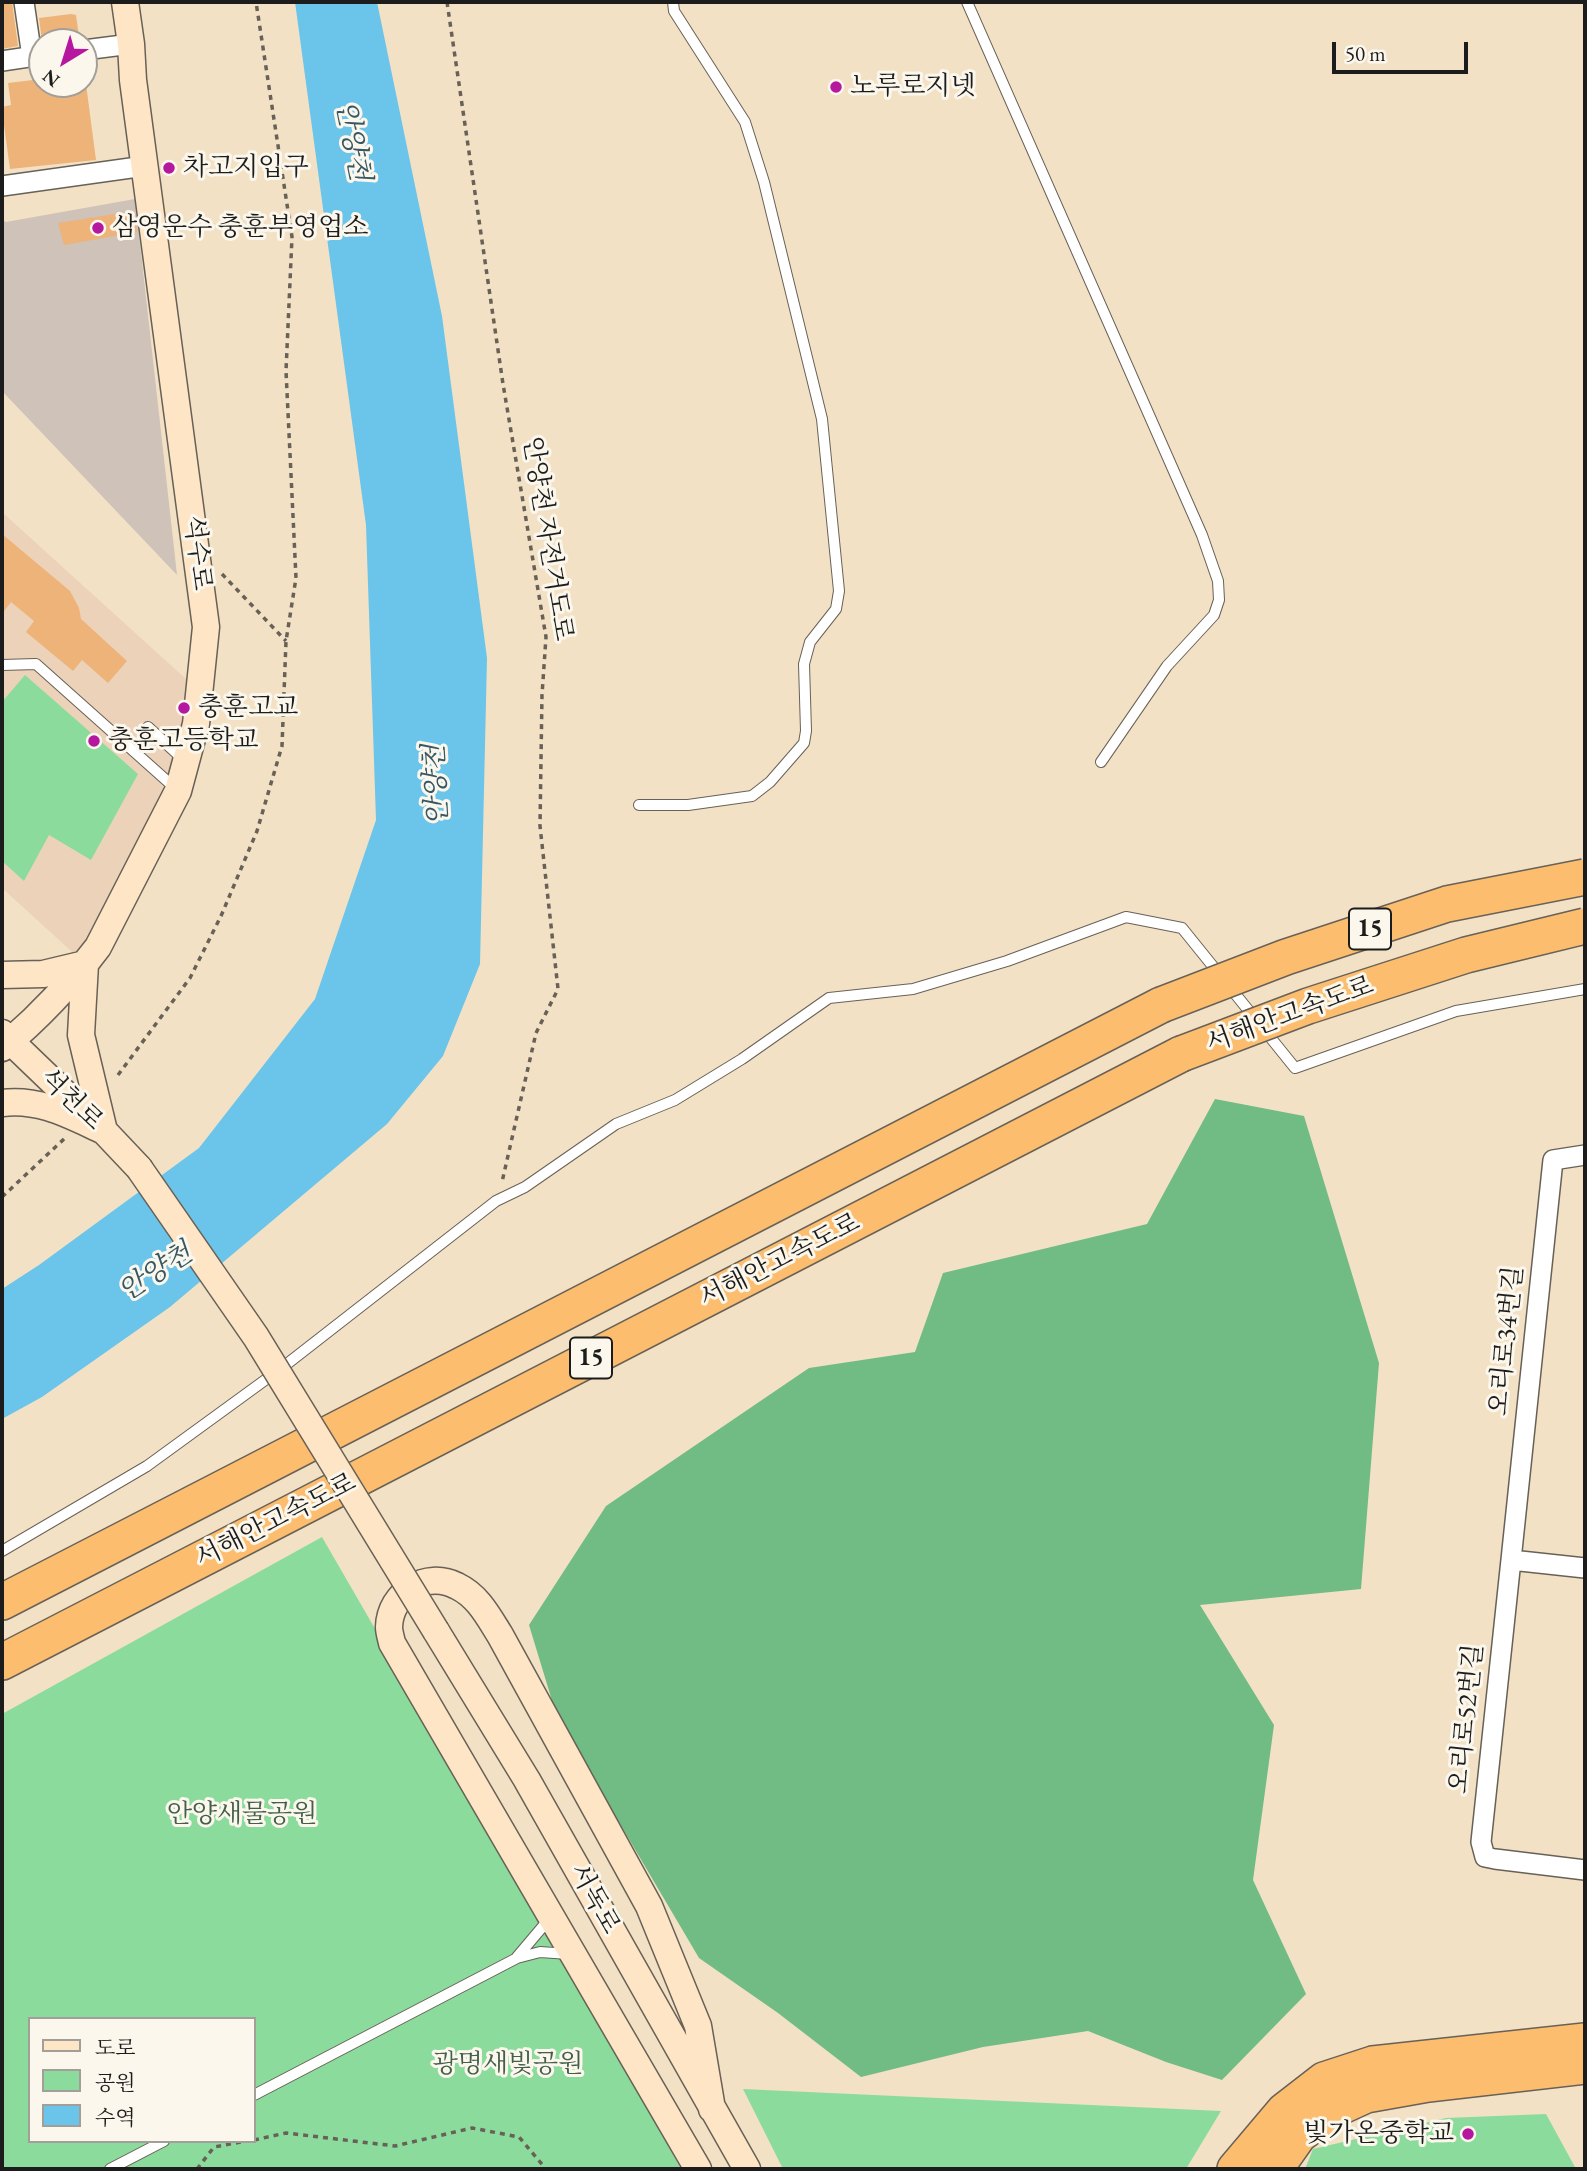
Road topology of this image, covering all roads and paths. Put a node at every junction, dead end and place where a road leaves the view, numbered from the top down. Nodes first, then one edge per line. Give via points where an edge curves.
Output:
1 (24, 2) edge
2 (125, 2) edge
3 (256, 2) edge
4 (447, 2) edge
5 (673, 2) edge
6 (967, 2) edge
7 (30, 28) edge
8 (131, 44) junction
9 (98, 48) edge
10 (28, 57) edge
11 (2, 61) edge
12 (145, 166) junction
13 (2, 187) edge
14 (196, 547) junction
15 (286, 641) junction
16 (2, 665) edge
17 (148, 727) dead end
18 (1101, 762) dead end
19 (187, 763) junction
20 (178, 791) junction
21 (639, 805) dead end
22 (1585, 877) edge
23 (1585, 926) edge
24 (85, 964) junction
25 (2, 975) edge
26 (1585, 989) edge
27 (4, 1040) edge
28 (118, 1075) dead end
29 (2, 1103) edge
30 (104, 1131) junction
31 (64, 1139) dead end
32 (1585, 1155) edge
33 (2, 1197) edge
34 (496, 1201) junction
35 (2, 1551) edge
36 (1511, 1560) junction
37 (1585, 1568) edge
38 (2, 1602) edge
39 (436, 1631) joint
40 (2, 1662) edge
41 (1585, 1870) edge
42 (551, 1917) junction
43 (573, 1954) junction
44 (517, 1958) junction
45 (1585, 2041) edge
46 (1585, 2066) edge
47 (256, 2094) edge
48 (712, 2109) junction
49 (256, 2140) edge
50 (160, 2143) edge
51 (235, 2143) edge
52 (110, 2169) edge
53 (197, 2169) edge
54 (546, 2169) edge
55 (698, 2169) edge
56 (747, 2169) edge
57 (1235, 2169) edge
58 (1275, 2169) edge

1 - 7 street
2 - 8 main road, 석수로
3 - 15 path via 292,237 286,371 296,578
4 - 34 path, 안양천 자전거도로 via 503,384 546,637 540,826 558,989 537,1033
5 - 21 lane via 674,11 745,122 764,181 822,419 839,591 835,609 810,642 804,664 804,743 770,782 752,796 688,805
6 - 18 lane via 1202,535 1218,582 1214,615 1167,666
8 - 9 street
8 - 12 main road, 석수로
10 - 11 street
12 - 13 street
12 - 14 main road, 석수로
14 - 15 path
14 - 19 main road, 석수로 via 206,627 201,690
15 - 28 path via 282,746 257,831 190,978
16 - 20 lane via 36,664
17 - 19 lane
19 - 20 main road, 석수로
20 - 24 main road, 석수로
22 - 38 highway, 서해안고속도로 / 15, bridge via 1447,904 1286,957 1161,1006
23 - 40 highway, 서해안고속도로 / 15, bridge via 1466,955 1308,1006 1181,1054
24 - 25 main road via 43,974
24 - 27 main road, 석수로
24 - 30 main road via 81,1035
26 - 34 lane via 1457,1011 1295,1068 1182,928 1126,917 1007,961 913,989 829,998 686,1094 616,1124 525,1187
27 - 30 main road, 석천로
29 - 30 main road via 49,1106
30 - 39 main road, 석천로, bridge via 139,1168 256,1337
31 - 33 path
32 - 36 street, 오리로34번길 via 1553,1160
34 - 35 lane via 147,1466
36 - 37 street
36 - 41 street, 오리로52번길 via 1481,1842 1485,1857
39 - 48 main road, 서독로 via 527,1780
42 - 43 main road
42 - 44 lane
42 - 48 main road via 392,1643 389,1627 396,1606 424,1581 441,1579 479,1602 649,1906 698,2026
43 - 44 lane via 540,1952
43 - 55 main road
44 - 47 lane
45 - 57 highway via 1373,2064 1324,2080 1284,2110
46 - 58 highway via 1366,2095 1331,2111 1299,2135
48 - 56 main road, 서독로
49 - 54 path via 286,2133 395,2146 472,2128 519,2137
50 - 52 lane
51 - 53 path via 214,2147

